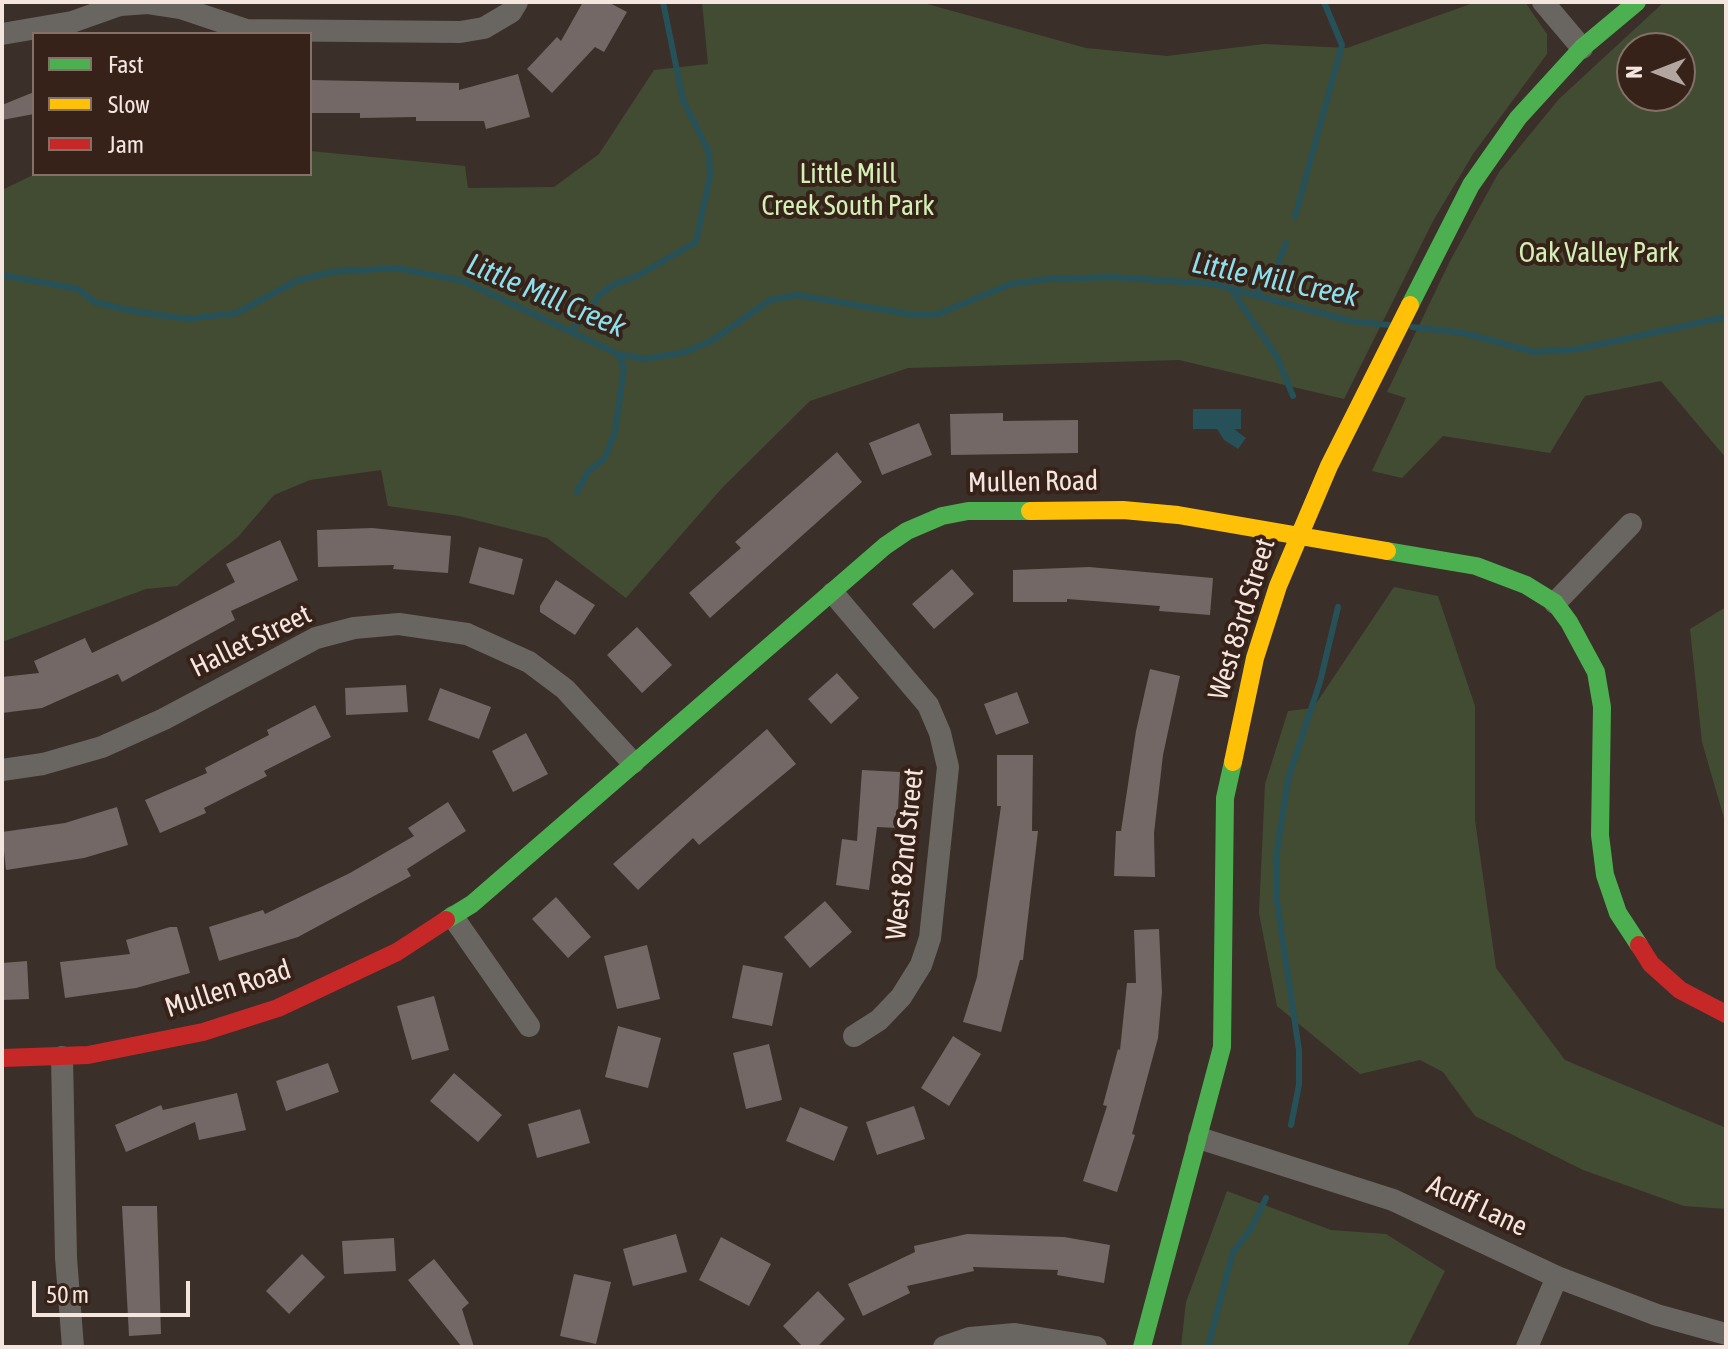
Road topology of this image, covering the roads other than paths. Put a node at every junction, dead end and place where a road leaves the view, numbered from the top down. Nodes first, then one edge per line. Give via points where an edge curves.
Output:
1 (1543, 2) edge
2 (1637, 2) edge
3 (514, 7) edge
4 (2, 34) edge
5 (1582, 48) junction
6 (1631, 524) dead end
7 (1298, 534) junction
8 (833, 593) junction
9 (1555, 603) junction
10 (633, 763) junction
11 (2, 770) edge
12 (453, 917) junction
13 (1726, 1014) edge
14 (529, 1026) dead end
15 (854, 1036) dead end
16 (62, 1057) junction
17 (2, 1058) edge
18 (1199, 1138) junction
19 (1557, 1277) junction
20 (1726, 1334) edge
21 (73, 1347) edge
22 (944, 1347) edge
23 (1096, 1347) edge
24 (1142, 1347) edge
25 (1527, 1347) edge

1 - 5 street
2 - 5 street, West 83rd Street
3 - 4 street via 484,28 460,32 283,31 246,30 148,3
5 - 7 street, West 83rd Street via 1518,118 1471,185
6 - 9 street
7 - 8 street, Mullen Road via 1123,510 968,511 907,531
7 - 9 street, Mullen Road via 1500,573
7 - 18 street, West 83rd Street via 1255,658 1225,798 1222,1047
8 - 10 street, Mullen Road
8 - 15 street, West 82nd Street via 928,705 948,767 930,938 921,965 901,997
9 - 13 street, Mullen Road via 1596,672 1602,707 1600,835 1605,875 1618,913 1651,964 1680,990
10 - 11 street, Hallet Street via 565,689 529,662 467,634 399,624 316,638 102,747
10 - 12 street, Mullen Road
12 - 14 street
12 - 16 street, Mullen Road via 350,977 278,1008 190,1035
16 - 17 street, Mullen Road
16 - 21 street
18 - 19 street, Acuff Lane via 1393,1200
18 - 24 street, West 83rd Street
19 - 20 street, Acuff Lane via 1657,1315
19 - 25 street
22 - 23 street via 970,1338 1015,1334

